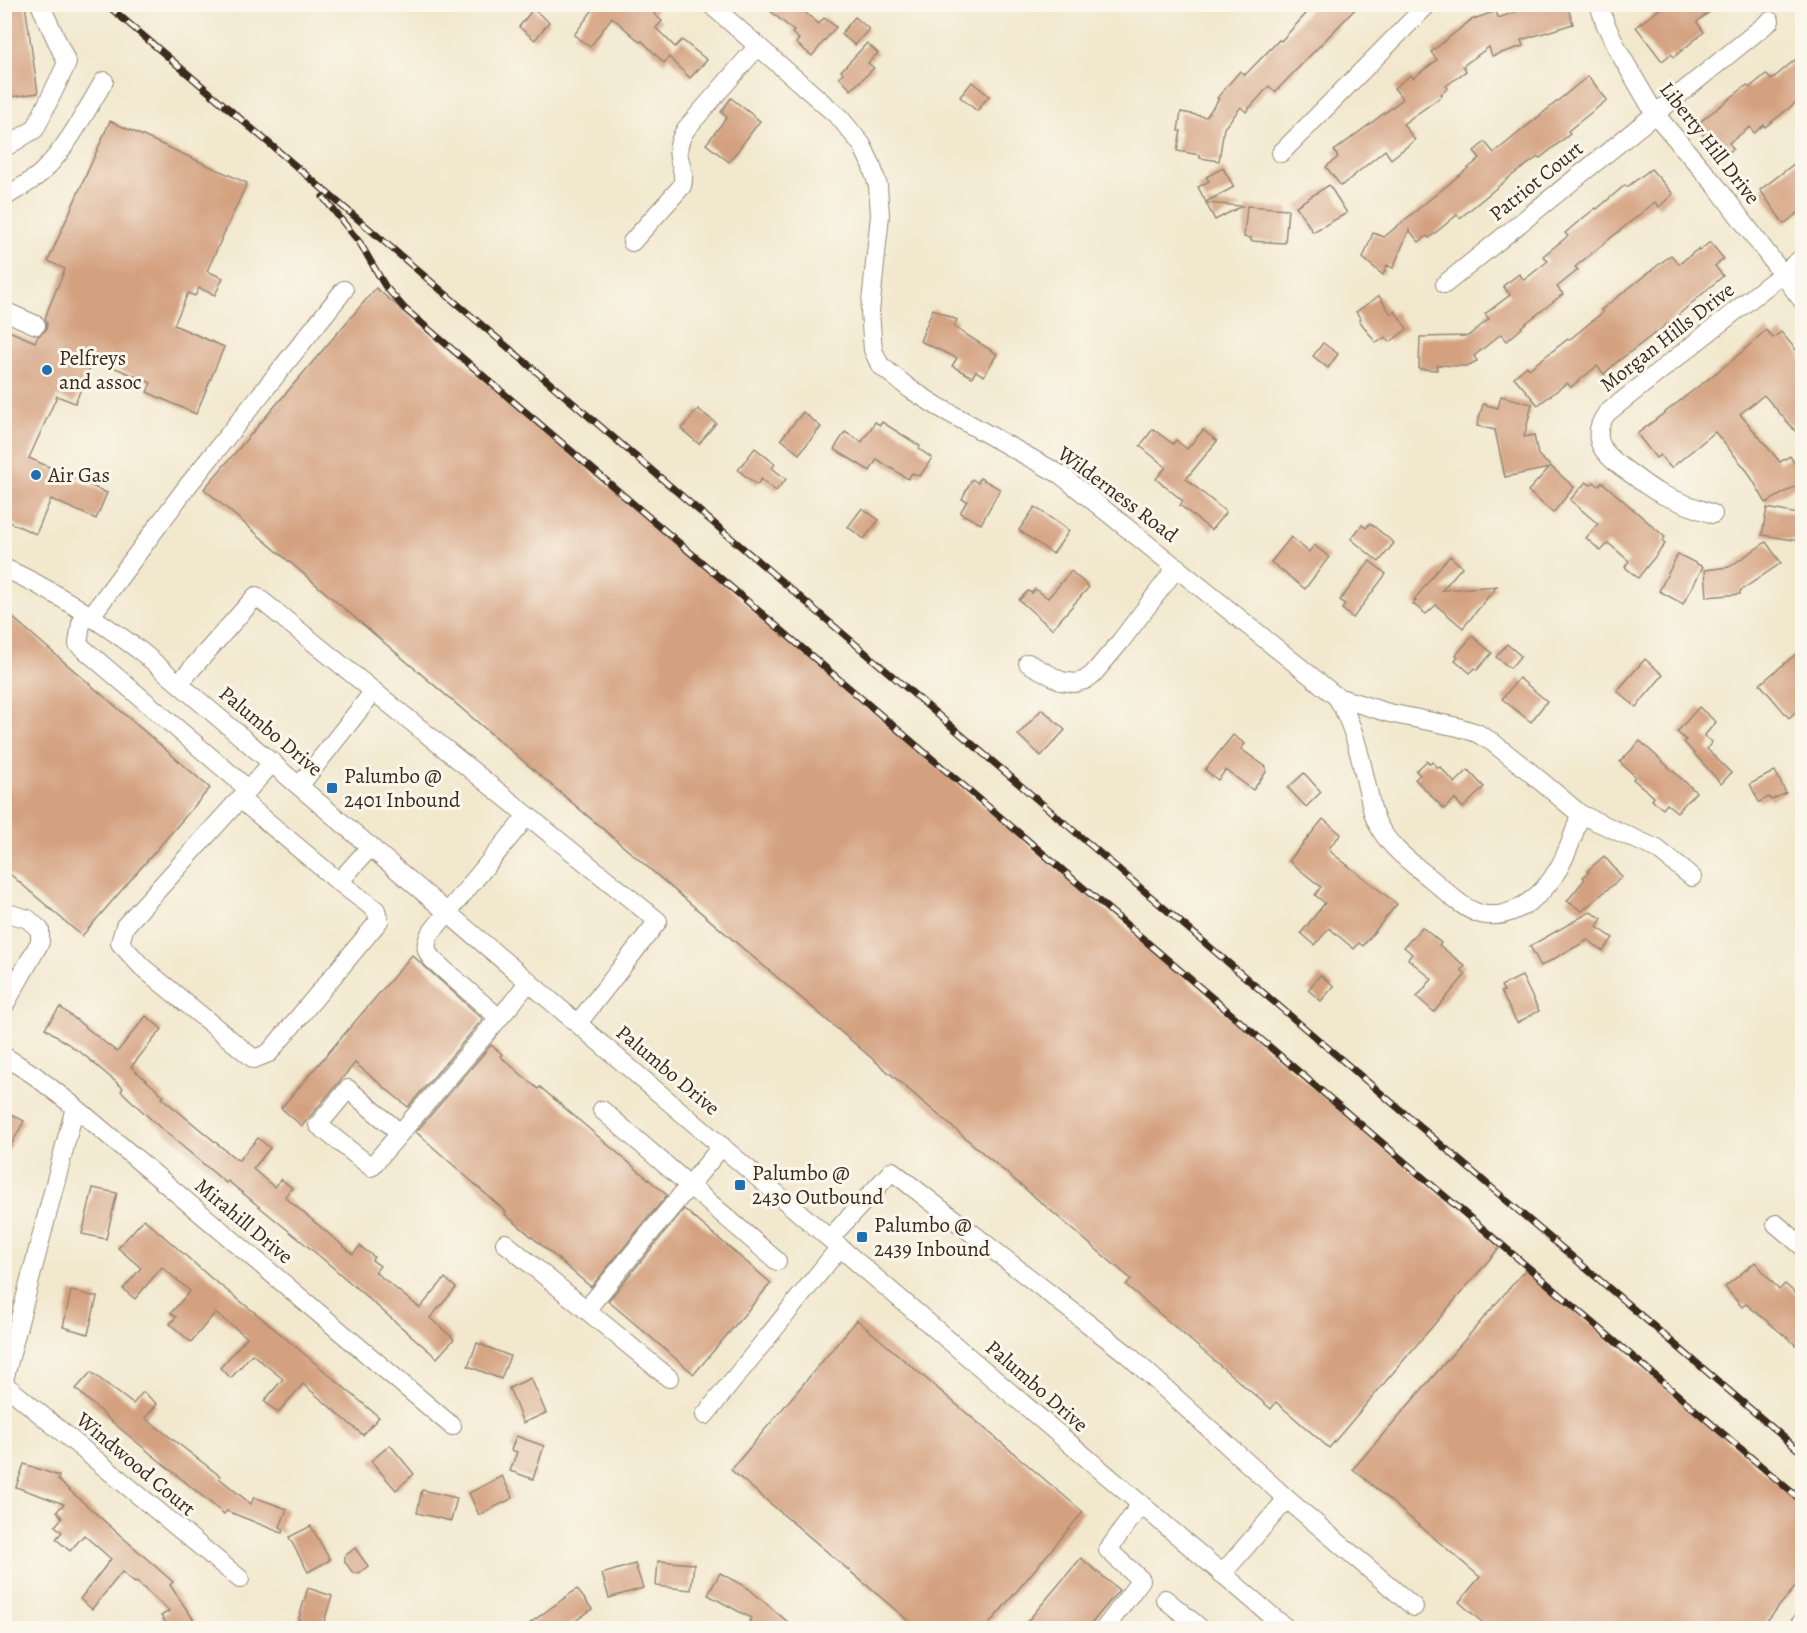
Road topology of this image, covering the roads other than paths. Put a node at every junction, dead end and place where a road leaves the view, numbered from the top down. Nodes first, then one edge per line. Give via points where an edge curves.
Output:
1 (40, 4) edge
2 (711, 4) edge
3 (1428, 4) edge
4 (1599, 4) edge
5 (1770, 21) dead end
6 (758, 46) junction
7 (104, 81) dead end
8 (1655, 114) junction
9 (4, 148) edge
10 (1281, 153) dead end
11 (4, 197) edge
12 (632, 242) dead end
13 (1803, 258) edge
14 (1782, 274) junction
15 (1445, 284) dead end
16 (344, 290) dead end
17 (1803, 300) edge
18 (4, 311) edge
19 (36, 325) dead end
20 (1713, 514) dead end
21 (4, 567) edge
22 (1177, 567) junction
23 (90, 616) junction
24 (1028, 663) dead end
25 (179, 682) junction
26 (374, 691) junction
27 (1337, 697) junction
28 (273, 762) junction
29 (300, 785) junction
30 (244, 794) junction
31 (1580, 814) junction
32 (527, 816) junction
33 (370, 846) junction
34 (1692, 877) dead end
35 (339, 882) junction
36 (4, 912) edge
37 (448, 912) junction
38 (529, 981) junction
39 (4, 1006) edge
40 (499, 1018) junction
41 (578, 1023) junction
42 (4, 1056) edge
43 (75, 1107) junction
44 (602, 1110) dead end
45 (400, 1133) junction
46 (722, 1146) junction
47 (689, 1185) junction
48 (1776, 1224) dead end
49 (505, 1243) dead end
50 (835, 1243) junction
51 (1803, 1246) edge
52 (777, 1261) dead end
53 (586, 1310) junction
54 (669, 1378) dead end
55 (4, 1382) edge
56 (705, 1415) dead end
57 (452, 1426) dead end
58 (1287, 1499) junction
59 (1141, 1504) junction
60 (1222, 1574) junction
61 (240, 1579) dead end
62 (1164, 1599) dead end
63 (1414, 1607) dead end
64 (1803, 1622) edge
65 (1283, 1628) edge
66 (1105, 1629) edge
67 (1200, 1629) edge
68 (1797, 1629) edge

1 - 9 street via 67,63 35,129
2 - 6 street, Wilderness Road
3 - 10 street
4 - 8 street, Liberty Hill Drive via 1619,52
5 - 8 street, Patriot Court
6 - 12 street via 686,129 677,151 682,186
6 - 22 street, Wilderness Road via 840,118 871,164 878,186 880,215 870,312 873,350 880,365 937,406 1061,476
7 - 11 street via 44,170
8 - 14 street, Liberty Hill Drive via 1717,186
8 - 15 street, Patriot Court
13 - 14 street, Morgan Hills Drive
14 - 17 street, Liberty Hill Drive
14 - 20 street, Morgan Hills Drive via 1601,421 1600,444 1612,461 1659,493
16 - 23 street
18 - 19 street
21 - 23 street, Palumbo Drive
22 - 24 street via 1085,681 1060,681
22 - 27 street, Wilderness Road
23 - 25 street, Palumbo Drive
23 - 30 street via 81,623 78,644
25 - 26 street via 256,596
25 - 28 street, Palumbo Drive
26 - 29 street
26 - 32 street
27 - 31 street, Wilderness Road via 1477,733
27 - 31 street via 1355,736 1375,819 1386,837 1439,886 1479,914 1511,912 1542,892 1557,871
28 - 29 street, Palumbo Drive
28 - 30 street
29 - 33 street, Palumbo Drive
30 - 35 street
30 - 35 street via 125,926 120,943 142,967 254,1059 269,1053 379,921 376,910
31 - 34 street, Wilderness Road via 1656,849
32 - 37 street
32 - 41 street via 658,921
33 - 35 street
33 - 37 street, Palumbo Drive
36 - 39 street via 28,919 40,930 40,942
37 - 38 street, Palumbo Drive
37 - 40 street via 430,934 426,952
38 - 40 street
38 - 41 street, Palumbo Drive
40 - 45 street
41 - 46 street, Palumbo Drive
42 - 43 street, Mirahill Drive
43 - 55 street
43 - 57 street, Mirahill Drive
44 - 47 street
45 - 45 street via 371,1167 318,1125 348,1089
46 - 47 street
46 - 50 street, Palumbo Drive
47 - 52 street
47 - 53 street
48 - 51 street
49 - 53 street
50 - 56 street
50 - 58 street via 892,1171 1127,1354
50 - 59 street, Palumbo Drive
53 - 54 street
55 - 61 street, Windwood Court
58 - 60 street
58 - 63 street
59 - 60 street, Palumbo Drive
59 - 66 street via 1108,1551 1141,1580
60 - 65 street, Palumbo Drive
62 - 67 street
64 - 68 street

